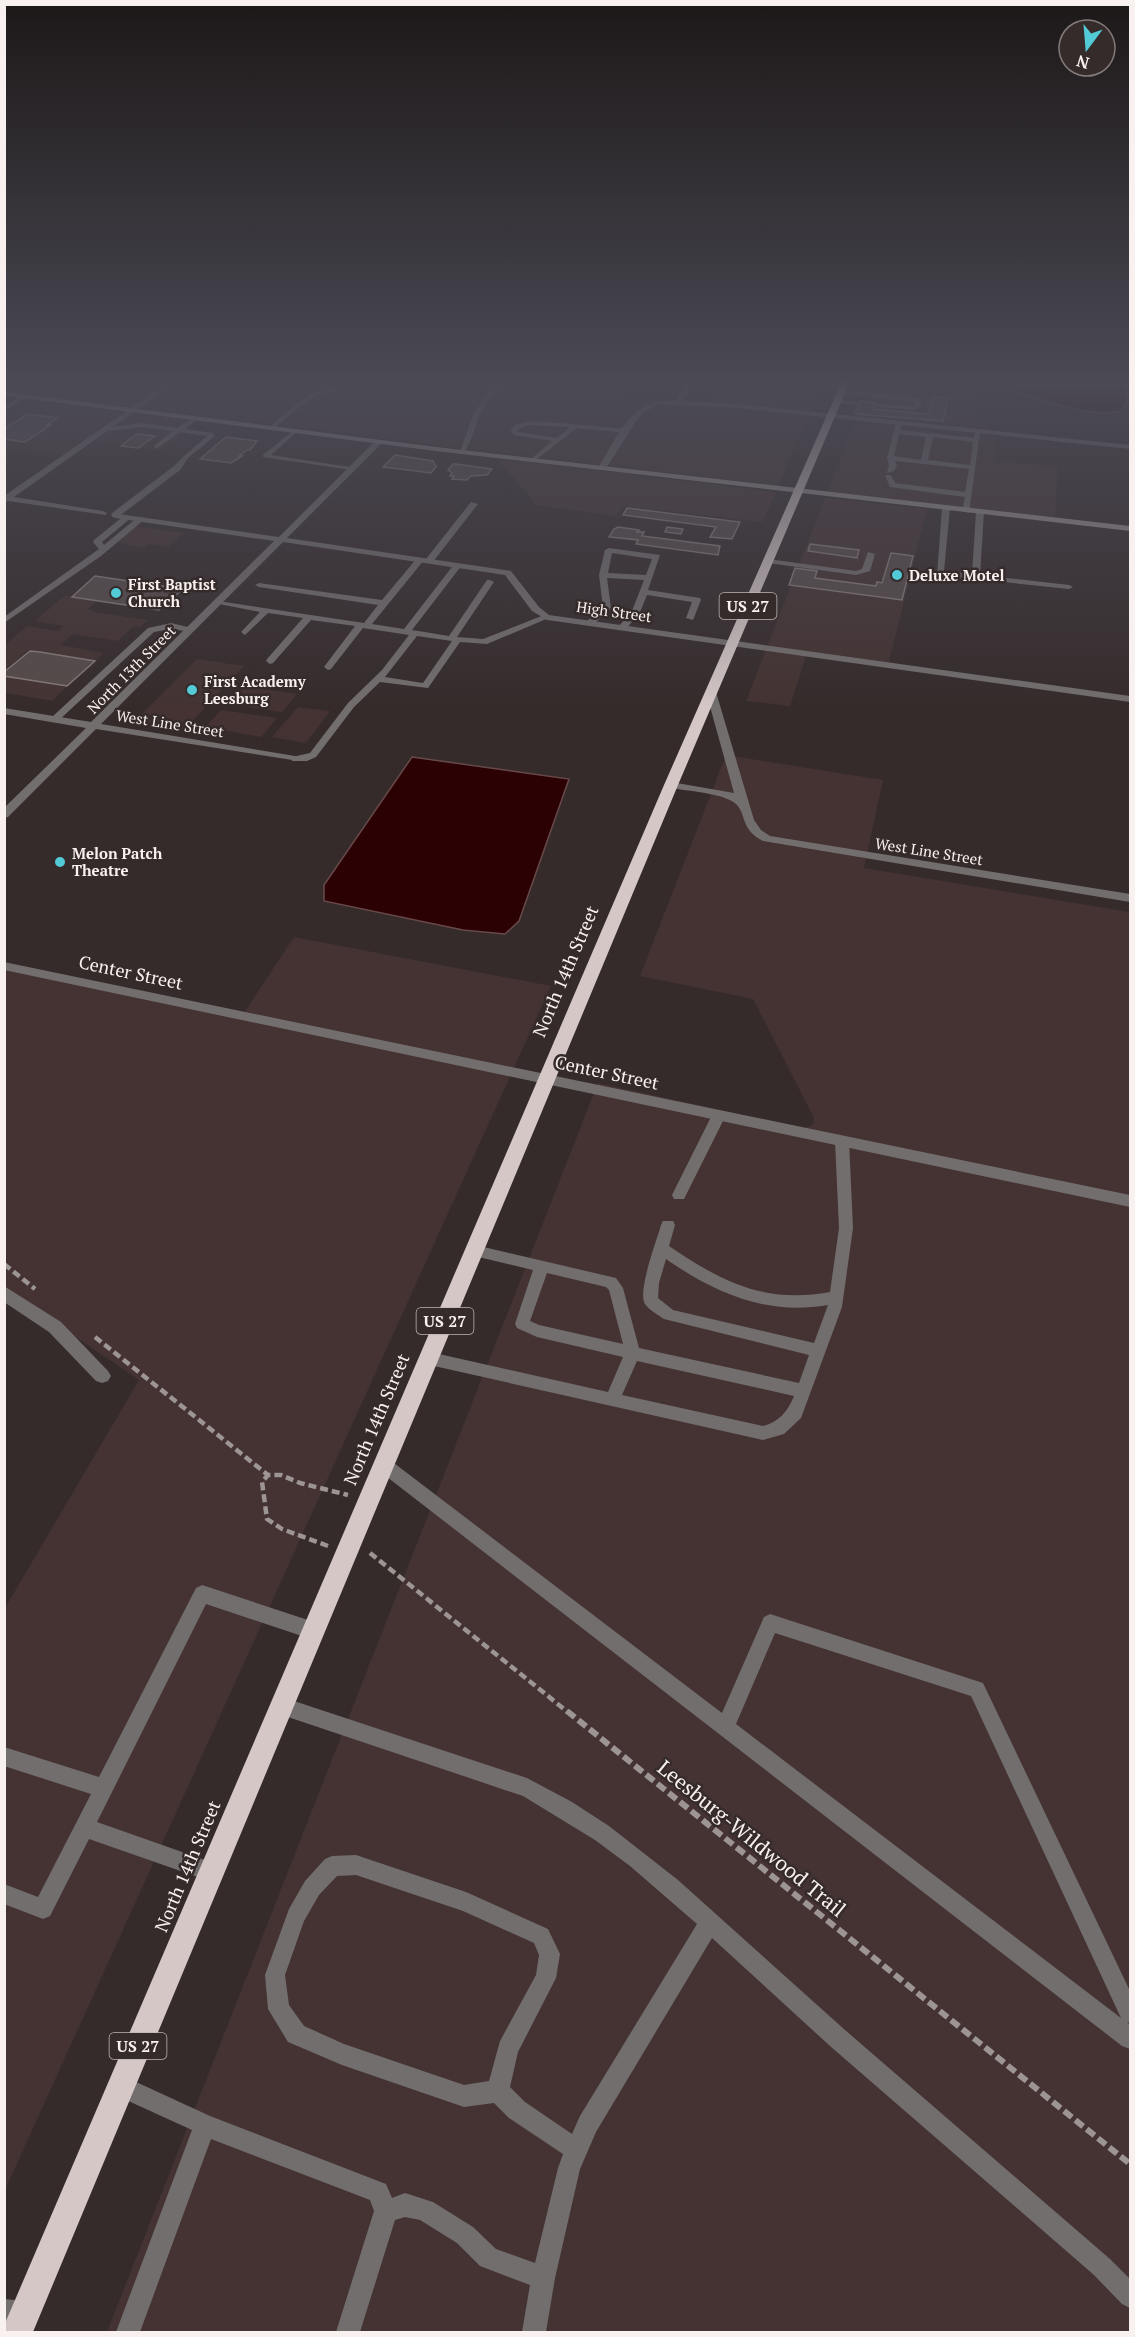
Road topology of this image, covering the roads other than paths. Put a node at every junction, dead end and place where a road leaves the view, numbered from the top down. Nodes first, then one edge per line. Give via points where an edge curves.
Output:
1 (19, 490) edge
2 (148, 490) edge
3 (330, 490) edge
4 (790, 490) edge
5 (931, 490) edge
6 (970, 490) edge
7 (798, 491) junction
8 (969, 495) junction
9 (6, 499) edge
10 (474, 504) dead end
11 (946, 508) junction
12 (966, 511) junction
13 (980, 512) junction
14 (103, 513) dead end
15 (115, 515) joint
16 (128, 517) junction
17 (141, 519) junction
18 (1131, 530) edge
19 (280, 540) junction
20 (103, 548) junction
21 (872, 554) dead end
22 (424, 560) junction
23 (768, 561) junction
24 (458, 565) junction
25 (603, 575) junction
26 (976, 577) junction
27 (649, 578) junction
28 (490, 582) dead end
29 (259, 585) dead end
30 (1069, 587) dead end
31 (644, 592) junction
32 (218, 603) junction
33 (384, 603) junction
34 (266, 610) junction
35 (309, 617) junction
36 (548, 617) junction
37 (690, 618) dead end
38 (4, 621) edge
39 (590, 623) junction
40 (364, 625) junction
41 (623, 627) junction
42 (192, 629) junction
43 (245, 632) dead end
44 (411, 632) junction
45 (455, 639) junction
46 (732, 643) junction
47 (270, 661) dead end
48 (328, 667) dead end
49 (379, 679) junction
50 (711, 692) junction
51 (1131, 699) edge
52 (4, 711) edge
53 (54, 719) junction
54 (95, 726) junction
55 (295, 759) joint
56 (671, 785) junction
57 (743, 804) junction
58 (4, 815) edge
59 (1131, 898) edge
60 (4, 966) edge
61 (547, 1080) junction
62 (719, 1115) junction
63 (842, 1141) junction
64 (679, 1194) dead end
65 (1131, 1201) edge
66 (668, 1225) dead end
67 (661, 1248) junction
68 (475, 1251) junction
69 (542, 1266) junction
70 (4, 1293) edge
71 (836, 1298) junction
72 (818, 1351) junction
73 (633, 1353) junction
74 (430, 1359) junction
75 (102, 1376) dead end
76 (803, 1390) junction
77 (612, 1400) junction
78 (384, 1465) junction
79 (314, 1631) junction
80 (282, 1706) junction
81 (725, 1726) junction
82 (4, 1756) edge
83 (103, 1788) junction
84 (84, 1827) junction
85 (212, 1872) junction
86 (4, 1894) edge
87 (710, 1922) junction
88 (1131, 2013) edge
89 (1131, 2038) edge
90 (121, 2086) junction
91 (498, 2091) junction
92 (205, 2125) junction
93 (577, 2150) junction
94 (382, 2201) junction
95 (543, 2278) junction
96 (1131, 2296) edge
97 (15, 2319) edge
98 (128, 2332) edge
99 (348, 2332) edge
100 (534, 2332) edge

1 - 9 street
2 - 15 lane
3 - 19 street, North 13th Street
4 - 7 main road
5 - 8 lane
6 - 8 lane
7 - 11 main road
7 - 23 highway, North 14th Street / US 27
8 - 12 lane
9 - 14 street
10 - 22 lane
11 - 12 main road
11 - 26 lane via 940,573
12 - 13 main road
13 - 18 main road
13 - 26 lane
15 - 16 street
16 - 17 street
16 - 20 lane via 97,542
17 - 19 street
17 - 20 lane
19 - 22 street
19 - 32 street, North 13th Street
20 - 38 lane
21 - 23 lane via 866,571 856,573
22 - 24 street
22 - 33 lane
23 - 46 highway, North 14th Street / US 27
24 - 36 street via 508,573 540,614
24 - 44 lane
25 - 27 lane
25 - 27 lane via 609,550 657,557
25 - 39 lane via 607,608
26 - 30 lane
27 - 31 lane
28 - 45 lane
29 - 33 lane
31 - 37 lane via 697,600
31 - 41 lane via 636,612
32 - 34 lane
32 - 42 street, North 13th Street
33 - 40 lane
34 - 35 lane
34 - 43 lane
35 - 40 lane
35 - 47 lane
36 - 39 street, High Street
36 - 45 lane via 484,642
39 - 41 street, High Street
40 - 44 lane
40 - 48 lane
41 - 46 street, High Street
42 - 53 lane via 171,626 152,630
42 - 54 street, North 13th Street
44 - 45 lane
44 - 49 lane
45 - 49 lane via 425,686
46 - 50 highway, North 14th Street / US 27
46 - 51 street, High Street
49 - 55 lane via 351,705 313,755
50 - 56 highway, North 14th Street / US 27
50 - 57 street, West Line Street
52 - 53 street, West Line Street
53 - 54 street, West Line Street
54 - 55 street, West Line Street
54 - 58 street, North 13th Street
56 - 57 street via 731,796
56 - 61 highway, North 14th Street / US 27
57 - 59 street, West Line Street via 749,825 767,838
60 - 61 street, Center Street
61 - 62 street, Center Street
61 - 68 highway, North 14th Street / US 27
62 - 63 street, Center Street
62 - 64 lane
63 - 65 street, Center Street
63 - 71 lane via 846,1228
66 - 67 lane
67 - 71 lane via 694,1272 739,1293 797,1303
67 - 72 lane via 651,1301 669,1315
68 - 69 lane
68 - 74 highway, North 14th Street / US 27
69 - 73 lane via 612,1282
69 - 73 lane via 522,1324
70 - 75 street via 55,1327
71 - 72 lane
72 - 76 lane
73 - 76 lane
73 - 77 lane
74 - 77 lane
74 - 78 highway, North 14th Street / US 27
76 - 77 lane via 795,1413 778,1429 763,1434
78 - 79 highway, North 14th Street / US 27
78 - 81 lane
79 - 80 highway, North 14th Street / US 27
79 - 83 lane via 202,1594
80 - 85 highway, North 14th Street / US 27
80 - 87 lane via 527,1788 564,1807 609,1839
81 - 88 lane via 770,1623 977,1689
81 - 89 lane
82 - 83 lane
83 - 84 lane
84 - 85 lane
84 - 86 lane via 43,1909
85 - 90 highway, North 14th Street / US 27
87 - 93 lane via 588,2124
87 - 96 lane
90 - 92 lane
90 - 97 highway, North 14th Street / US 27
91 - 91 lane via 508,2049 546,1978 550,1954 541,1936 466,1902 356,1864 332,1866 312,1888 296,1916 275,1975 279,2009 296,2034 464,2096
91 - 93 lane via 518,2110
92 - 94 lane
92 - 98 lane
93 - 95 lane via 569,2168
94 - 95 lane via 425,2210 465,2235 488,2258
94 - 99 lane
95 - 100 lane

